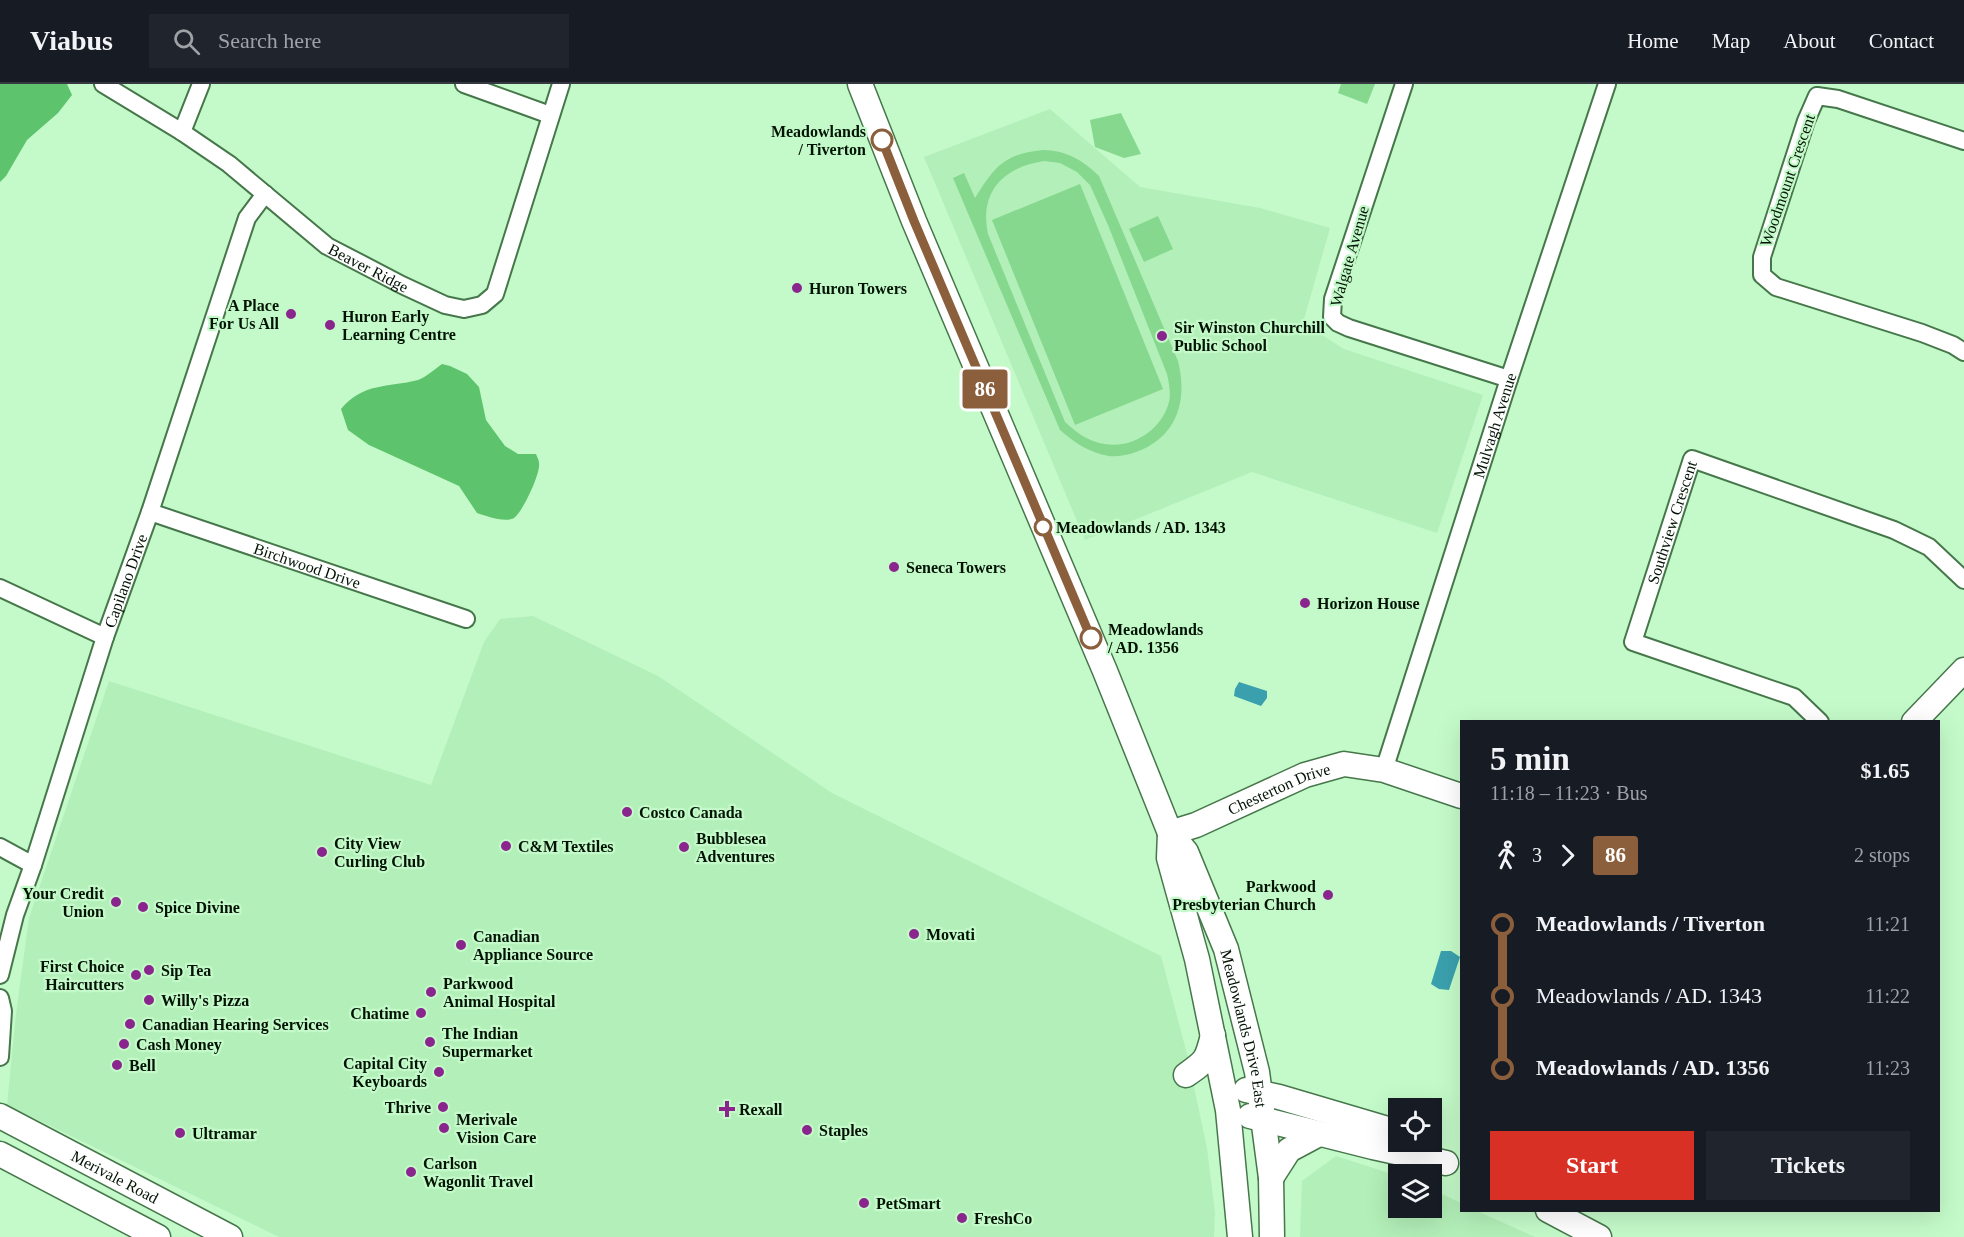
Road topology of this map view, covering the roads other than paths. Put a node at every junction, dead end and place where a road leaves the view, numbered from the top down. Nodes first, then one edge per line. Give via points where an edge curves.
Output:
1 (103, 84) edge
2 (201, 84) edge
3 (464, 84) edge
4 (561, 84) edge
5 (860, 84) edge
6 (1404, 84) edge
7 (1607, 84) edge
8 (550, 115) junction
9 (182, 132) junction
10 (1964, 141) edge
11 (265, 194) junction
12 (1964, 352) edge
13 (1509, 379) junction
14 (150, 512) junction
15 (1964, 580) edge
16 (0, 588) edge
17 (466, 619) dead end
18 (105, 637) junction
19 (1964, 670) edge
20 (1818, 720) edge
21 (1916, 720) edge
22 (1384, 770) junction
23 (1460, 796) edge
24 (1170, 833) junction
25 (0, 848) edge
26 (33, 865) junction
27 (0, 975) edge
28 (0, 998) edge
29 (1214, 1033) junction
30 (0, 1057) edge
31 (1186, 1075) dead end
32 (1223, 1085) junction
33 (1259, 1092) junction
34 (1228, 1110) junction
35 (0, 1116) edge
36 (1264, 1119) junction
37 (1388, 1131) edge
38 (1319, 1134) junction
39 (1430, 1152) edge
40 (0, 1154) edge
41 (1454, 1166) edge
42 (1271, 1178) junction
43 (1552, 1212) edge
44 (157, 1237) edge
45 (230, 1237) edge
46 (1240, 1237) edge
47 (1272, 1237) edge
48 (1599, 1237) edge

1 - 9 street, Beaver Ridge
2 - 9 street
3 - 8 street
4 - 8 street, Beaver Ridge
5 - 24 main road, Meadowlands Drive East
6 - 13 street, Walgate Avenue via 1332,299 1332,317 1349,328
7 - 13 street, Mulvagh Avenue
8 - 11 street, Beaver Ridge via 495,294 482,305 464,309 445,305 402,285 327,246
9 - 11 street, Beaver Ridge
10 - 12 street, Woodmount Crescent via 1838,99 1816,96 1762,257 1762,275 1776,287 1922,333
11 - 14 street, Capilano Drive via 247,218
13 - 22 street, Mulvagh Avenue
14 - 17 street, Birchwood Drive
14 - 18 street, Capilano Drive
15 - 20 street, Southview Crescent via 1929,547 1894,530 1692,459 1633,642 1794,697
16 - 18 street
18 - 26 street, Capilano Drive
19 - 21 main road
22 - 23 main road, Chesterton Drive
22 - 24 main road, Chesterton Drive via 1344,765 1305,775
24 - 29 main road, Meadowlands Drive East via 1169,858
24 - 33 main road, Meadowlands Drive East via 1186,852 1226,949
25 - 26 street
26 - 27 street, Capilano Drive
28 - 30 street
29 - 31 main road via 1205,1062
29 - 32 main road, Meadowlands Drive East
32 - 33 main road
32 - 34 main road, Meadowlands Drive East
33 - 36 main road, Meadowlands Drive East
33 - 37 main road
34 - 36 main road
34 - 46 main road, Meadowlands Drive East
35 - 45 main road, Merivale Road
36 - 38 main road
36 - 42 main road, Meadowlands Drive East
38 - 41 main road
38 - 42 main road via 1289,1150
39 - 41 main road
40 - 44 main road, Merivale Road
42 - 47 main road, Meadowlands Drive East
43 - 48 main road

